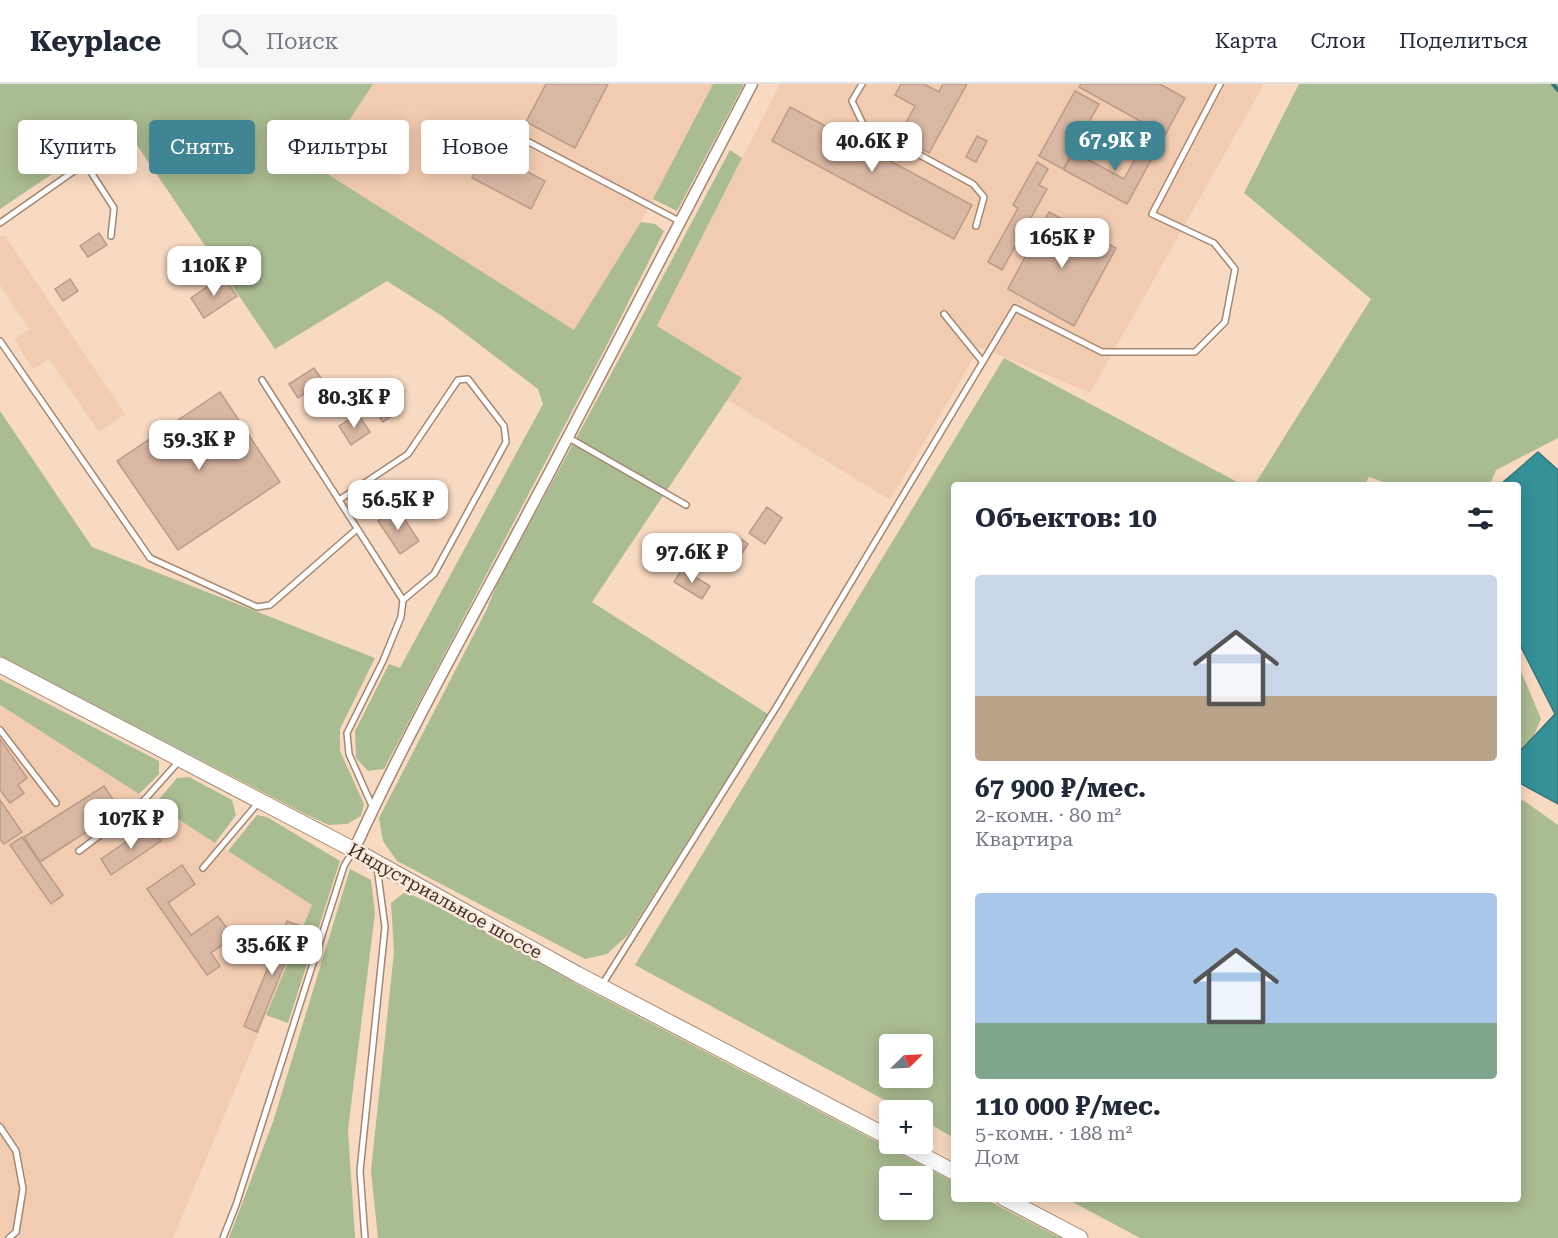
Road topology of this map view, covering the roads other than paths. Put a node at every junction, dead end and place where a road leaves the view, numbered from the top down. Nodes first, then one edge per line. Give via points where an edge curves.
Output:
1 (752, 84) edge
2 (862, 84) edge
3 (1220, 84) edge
4 (529, 142) edge
5 (69, 174) edge
6 (92, 174) edge
7 (681, 222) junction
8 (0, 223) edge
9 (976, 226) dead end
10 (111, 236) dead end
11 (944, 314) dead end
12 (0, 341) edge
13 (982, 361) junction
14 (262, 380) dead end
15 (568, 438) junction
16 (339, 500) junction
17 (686, 505) dead end
18 (357, 529) junction
19 (403, 600) junction
20 (0, 665) edge
21 (0, 730) edge
22 (181, 760) junction
23 (259, 801) junction
24 (56, 803) dead end
25 (373, 808) junction
26 (354, 850) junction
27 (79, 851) dead end
28 (376, 862) junction
29 (203, 868) dead end
30 (601, 986) junction
31 (0, 1126) edge
32 (879, 1132) edge
33 (920, 1154) edge
34 (951, 1170) edge
35 (1012, 1202) edge
36 (9, 1238) edge
37 (223, 1238) edge
38 (365, 1238) edge
39 (1080, 1238) edge

1 - 7 street
2 - 9 lane via 852,101 863,124 973,184 984,197
3 - 13 lane via 1152,214 1214,243 1235,269 1225,322 1195,352 1102,352 1015,308
4 - 7 lane
5 - 8 lane
6 - 10 lane via 114,208
7 - 15 street
11 - 13 lane
12 - 18 lane via 150,558 257,607 270,605
13 - 30 lane via 777,706
14 - 16 lane
15 - 17 lane
15 - 25 street
16 - 18 lane
16 - 19 lane via 408,454 458,380 468,379 504,426 506,442 434,574
18 - 19 lane
19 - 25 lane via 401,617 383,661 347,733 349,754
20 - 22 main road, Индустриальное шоссе
21 - 24 lane
22 - 23 main road, Индустриальное шоссе
22 - 27 lane via 139,806
23 - 26 main road, Индустриальное шоссе
23 - 29 lane
25 - 26 street
26 - 28 main road, Индустриальное шоссе
26 - 37 lane via 344,866
28 - 30 main road, Индустриальное шоссе
28 - 38 lane via 385,927 360,1171
30 - 32 main road, Индустриальное шоссе
31 - 36 lane via 16,1151 22,1189 16,1232
33 - 34 main road
35 - 39 main road

